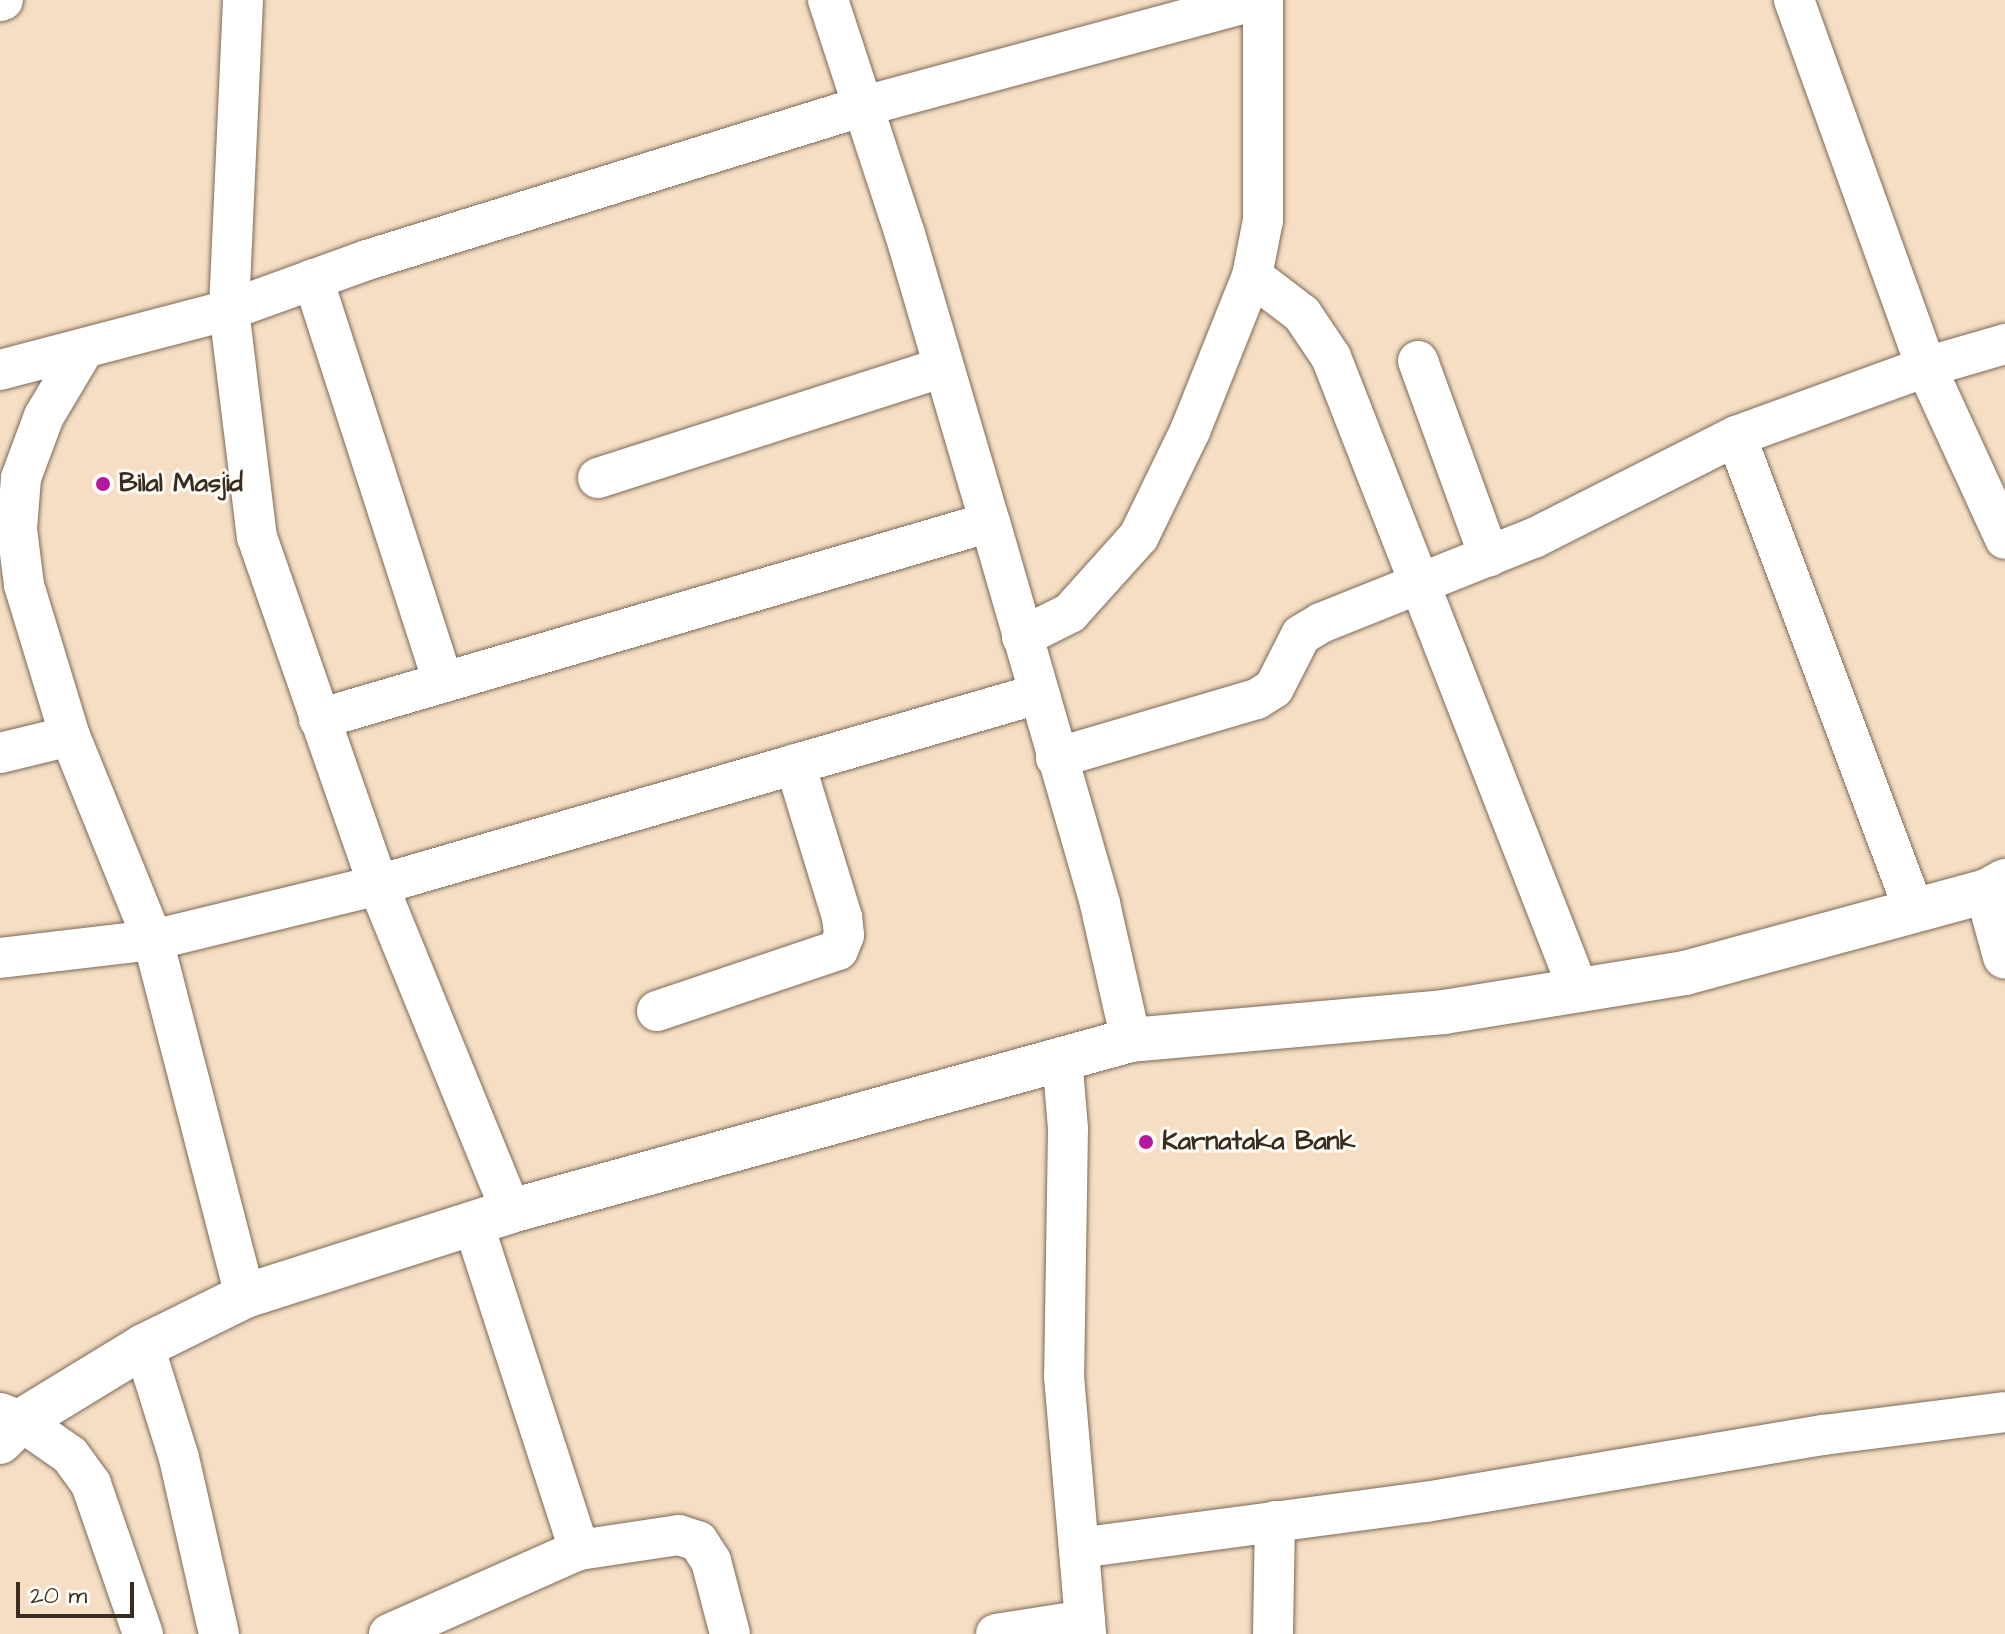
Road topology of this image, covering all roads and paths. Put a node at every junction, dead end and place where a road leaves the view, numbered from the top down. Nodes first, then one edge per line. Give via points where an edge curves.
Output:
1 (243, 0) edge
2 (828, 0) edge
3 (1256, 0) edge
4 (1263, 0) edge
5 (1794, 0) edge
6 (864, 106) junction
7 (1252, 276) junction
8 (313, 279) junction
9 (229, 310) junction
10 (2005, 344) edge
11 (84, 349) junction
12 (1418, 361) dead end
13 (943, 367) junction
14 (1926, 367) junction
15 (0, 370) edge
16 (1736, 436) junction
17 (598, 478) dead end
18 (990, 522) junction
19 (2005, 539) edge
20 (1489, 556) junction
21 (1422, 584) junction
22 (1022, 637) junction
23 (443, 682) junction
24 (1038, 694) junction
25 (319, 719) junction
26 (70, 736) junction
27 (0, 753) edge
28 (1056, 758) junction
29 (795, 764) junction
30 (378, 885) junction
31 (1996, 886) edge
32 (1914, 910) junction
33 (153, 940) junction
34 (2005, 957) edge
35 (0, 958) edge
36 (1579, 991) junction
37 (657, 1011) dead end
38 (1131, 1040) junction
39 (1062, 1057) junction
40 (492, 1217) junction
41 (245, 1296) junction
42 (144, 1346) junction
43 (2005, 1412) edge
44 (7, 1425) edge
45 (1275, 1521) junction
46 (1079, 1548) junction
47 (579, 1550) junction
48 (1086, 1627) edge
49 (143, 1634) edge
50 (219, 1634) edge
51 (389, 1634) edge
52 (730, 1634) edge
53 (996, 1634) edge
54 (1273, 1634) edge

1 - 9 street
2 - 6 street
3 - 6 street
4 - 7 street via 1263,220
5 - 14 street
6 - 8 street
6 - 13 street
7 - 21 street via 1302,314 1324,344
7 - 22 street via 1190,431 1139,536 1070,613
8 - 9 street
8 - 23 street
9 - 11 street
9 - 25 street via 257,537
10 - 14 street
11 - 15 street
11 - 26 street via 44,416 21,478 17,529 24,585
12 - 20 street
13 - 17 street
13 - 18 street
14 - 16 street
14 - 19 street
16 - 20 street
16 - 32 street
18 - 22 street
18 - 23 street
20 - 21 street
21 - 28 street via 1301,635 1274,688 1257,699
21 - 36 street
22 - 24 street
23 - 25 street
24 - 28 street
24 - 29 street
25 - 30 street
26 - 27 street
26 - 33 street
28 - 38 street via 1100,904
29 - 30 street
29 - 37 street via 842,917 838,950
30 - 33 street
30 - 40 street
31 - 32 main road
31 - 34 main road
32 - 36 main road via 1685,973
33 - 35 street
33 - 41 street
36 - 38 main road via 1444,1012
38 - 39 main road
39 - 40 main road
39 - 46 street via 1068,1129 1064,1376
40 - 41 main road
40 - 47 street
41 - 42 main road
42 - 44 main road
42 - 50 street via 179,1458
43 - 45 street
44 - 49 street via 70,1455 91,1484
45 - 46 street
45 - 54 street
46 - 48 street
47 - 51 street
47 - 52 street via 656,1535 698,1541 711,1561
48 - 53 street

